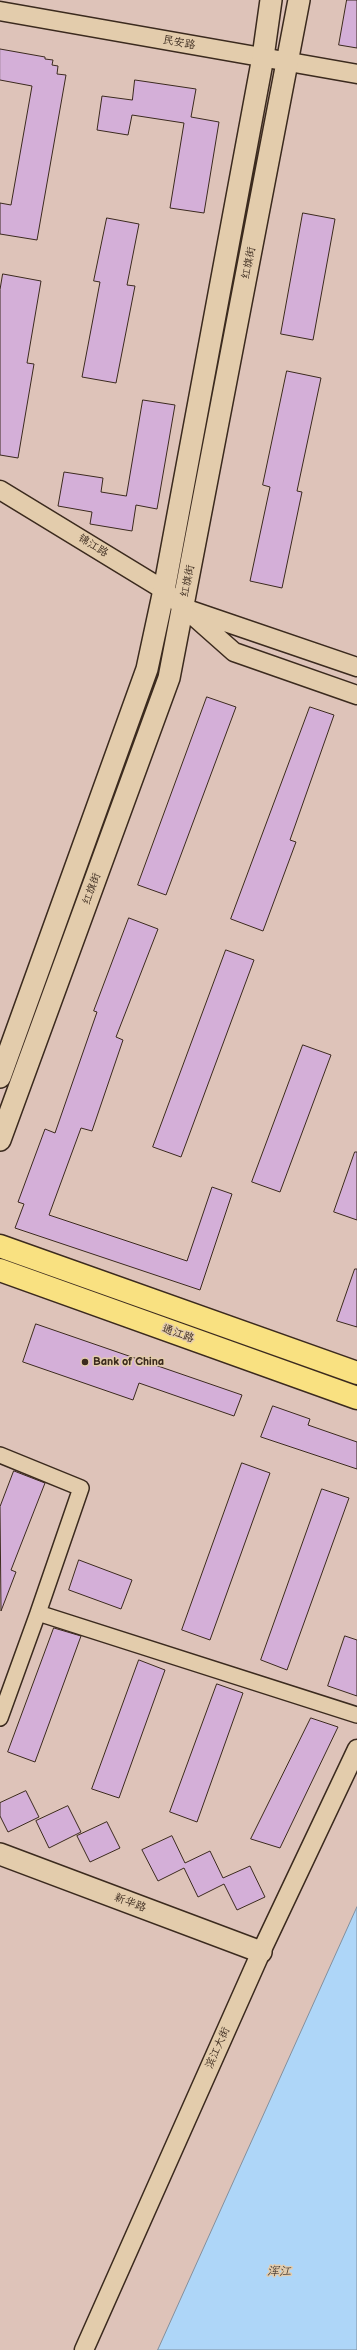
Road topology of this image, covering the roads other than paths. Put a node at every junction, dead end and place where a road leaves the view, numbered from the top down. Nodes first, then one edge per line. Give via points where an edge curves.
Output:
1 (271, 0) edge
2 (299, 0) edge
3 (0, 11) edge
4 (262, 57) junction
5 (288, 62) junction
6 (357, 74) edge
7 (0, 490) edge
8 (164, 590) junction
9 (183, 608) junction
10 (357, 667) edge
11 (357, 696) edge
12 (0, 1077) edge
13 (0, 1140) edge
14 (0, 1246) edge
15 (0, 1270) edge
16 (357, 1373) edge
17 (357, 1398) edge
18 (0, 1454) edge
19 (38, 1613) junction
20 (357, 1715) edge
21 (0, 1718) edge
22 (357, 1749) edge
23 (0, 1854) edge
24 (261, 1952) junction
25 (84, 2350) edge

1 - 4 main road
2 - 5 main road, 红旗街
3 - 4 street, 民安路
4 - 5 street, 民安路
4 - 8 main road
5 - 6 street, 民安路
5 - 9 main road, 红旗街
7 - 8 street, 锦江路
8 - 9 street, 锦江路
8 - 12 main road via 147,669
9 - 10 street, 锦江路
9 - 11 street, 锦江路 via 234,652
9 - 13 main road, 红旗街 via 169,678
14 - 16 main road, 通江路
15 - 17 main road, 通江路
18 - 19 street via 80,1488
19 - 20 street
19 - 21 street
22 - 24 street, 滨江大街
23 - 24 main road, 新华路
24 - 25 street, 滨江大街

